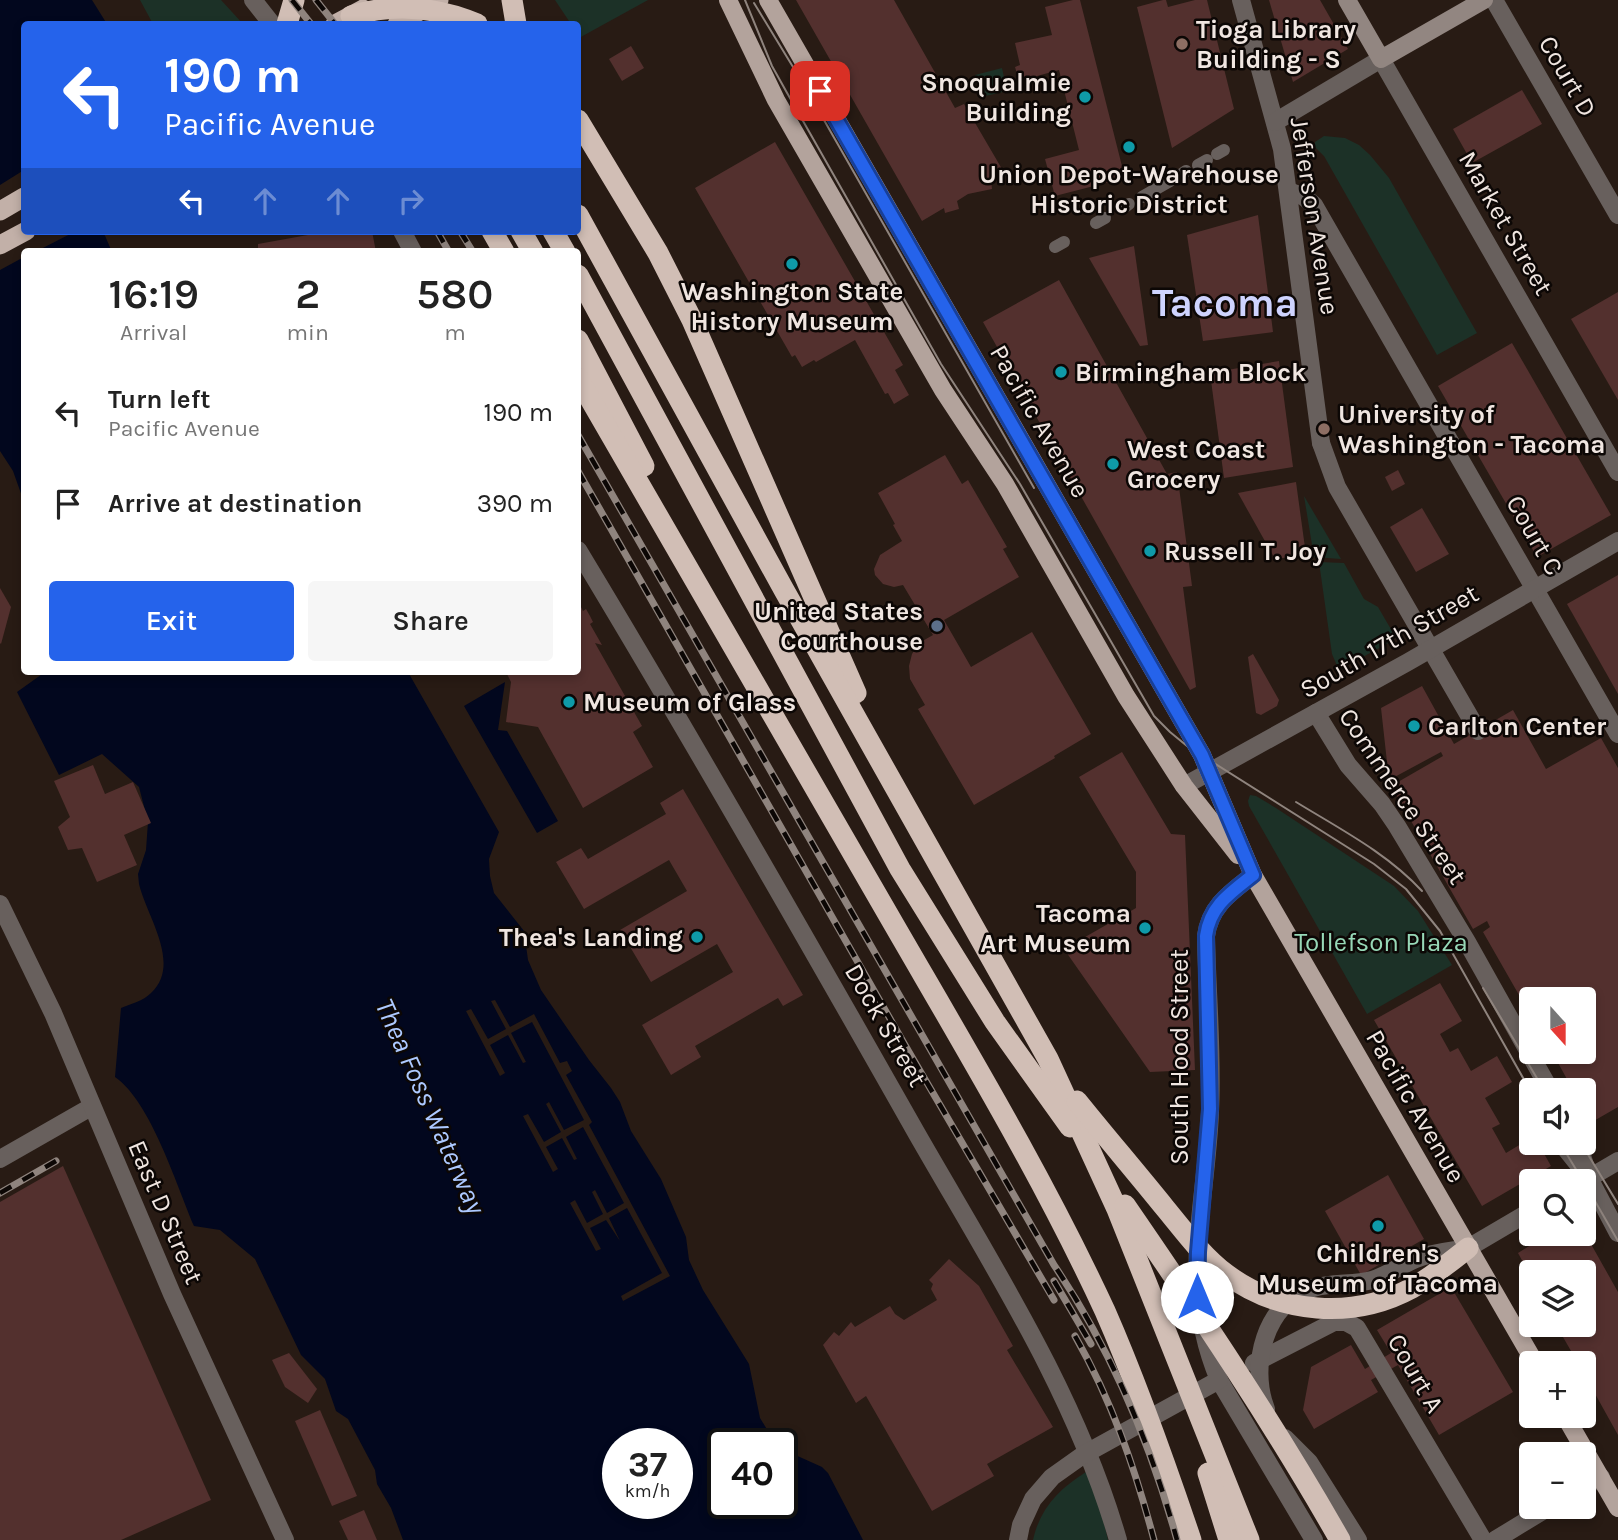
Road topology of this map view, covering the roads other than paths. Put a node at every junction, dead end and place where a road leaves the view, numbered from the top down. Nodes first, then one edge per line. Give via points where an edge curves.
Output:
1 (253, 0) edge
2 (294, 0) edge
3 (728, 0) edge
4 (768, 0) edge
5 (1241, 0) edge
6 (1347, 0) edge
7 (1485, 0) edge
8 (1494, 0) edge
9 (406, 10) edge
10 (343, 20) edge
11 (270, 21) edge
12 (288, 21) edge
13 (442, 21) edge
14 (468, 21) edge
15 (1381, 59) junction
16 (1275, 122) junction
17 (581, 125) edge
18 (1178, 176) dead end
19 (1289, 191) junction
20 (21, 199) edge
21 (0, 211) edge
22 (1618, 215) edge
23 (581, 220) edge
24 (1102, 220) dead end
25 (21, 234) edge
26 (0, 245) edge
27 (581, 281) edge
28 (581, 346) edge
29 (581, 383) edge
30 (1618, 472) edge
31 (1618, 541) edge
32 (581, 555) edge
33 (1535, 588) junction
34 (1431, 649) junction
35 (1316, 713) junction
36 (1478, 731) dead end
37 (1618, 734) edge
38 (1211, 771) junction
39 (807, 774) junction
40 (1184, 786) junction
41 (909, 810) junction
42 (1253, 875) junction
43 (0, 904) edge
44 (925, 911) junction
45 (1541, 1078) edge
46 (92, 1107) junction
47 (0, 1159) edge
48 (1618, 1161) edge
49 (1596, 1174) edge
50 (1596, 1197) edge
51 (1519, 1218) edge
52 (1618, 1233) edge
53 (1468, 1248) junction
54 (1150, 1290) junction
55 (1528, 1351) edge
56 (1260, 1360) junction
57 (1219, 1380) junction
58 (1265, 1407) junction
59 (1572, 1428) edge
60 (1257, 1445) junction
61 (1601, 1477) junction
62 (1596, 1480) edge
63 (1618, 1507) edge
64 (1529, 1519) edge
65 (1345, 1539) edge
66 (285, 1540) edge
67 (1018, 1540) edge
68 (1118, 1540) edge
69 (1191, 1540) edge
70 (1229, 1540) edge
71 (1249, 1540) edge
72 (1314, 1540) edge
73 (1483, 1540) edge
74 (1494, 1540) edge

1 - 11 street
2 - 12 highway
3 - 40 main road, Pacific Avenue via 776,100 891,302
4 - 38 main road, Pacific Avenue
5 - 16 street, Jefferson Avenue
6 - 15 main road, Market Street
7 - 15 main road
8 - 22 street, Court D
9 - 10 highway
9 - 13 highway
9 - 14 highway
15 - 16 street
15 - 30 street, Market Street
16 - 19 street, Jefferson Avenue
17 - 41 highway via 658,253 692,320
18 - 24 street
19 - 33 street, Court C via 1314,205
19 - 34 street, Jefferson Avenue via 1321,443 1337,487
20 - 21 highway
23 - 41 highway
25 - 26 highway
27 - 44 highway
28 - 39 highway
29 - 39 highway
31 - 33 street, South 17th Street
32 - 68 street, Dock Street via 793,915 1029,1331 1078,1427
33 - 34 street, South 17th Street
33 - 37 street, Court C
34 - 35 street, South 17th Street
34 - 36 street, Jefferson Avenue
35 - 38 street, South 17th Street
35 - 45 street, Commerce Street via 1348,765 1398,826
38 - 40 street, South 17th Street
38 - 42 main road, Pacific Avenue
39 - 69 highway via 1001,1111 1104,1310 1165,1461
40 - 42 main road, Pacific Avenue
41 - 54 highway via 1048,1059
42 - 53 main road, Pacific Avenue
42 - 57 street, South Hood Street via 1218,904 1206,936 1210,1109 1196,1278 1203,1335
43 - 46 street, East D Street
44 - 53 highway via 1185,1233 1224,1273 1254,1292 1300,1306 1358,1307 1413,1287
44 - 65 highway via 995,1022 1219,1341
46 - 47 street
46 - 66 street, East D Street
48 - 49 street
50 - 52 street
51 - 53 street
53 - 55 main road, Pacific Avenue
53 - 56 street via 1417,1259 1376,1279 1298,1294 1277,1314
54 - 70 highway
54 - 71 highway
56 - 57 street
56 - 58 street via 1259,1390
56 - 73 street, Court A via 1334,1322 1352,1324 1367,1341
57 - 58 street
57 - 60 street, South Hood Street
57 - 67 street via 1052,1477 1033,1499
58 - 60 street
58 - 65 street via 1274,1424 1310,1462
59 - 61 main road
60 - 72 street, South Hood Street
61 - 62 street
61 - 63 main road
64 - 74 street

